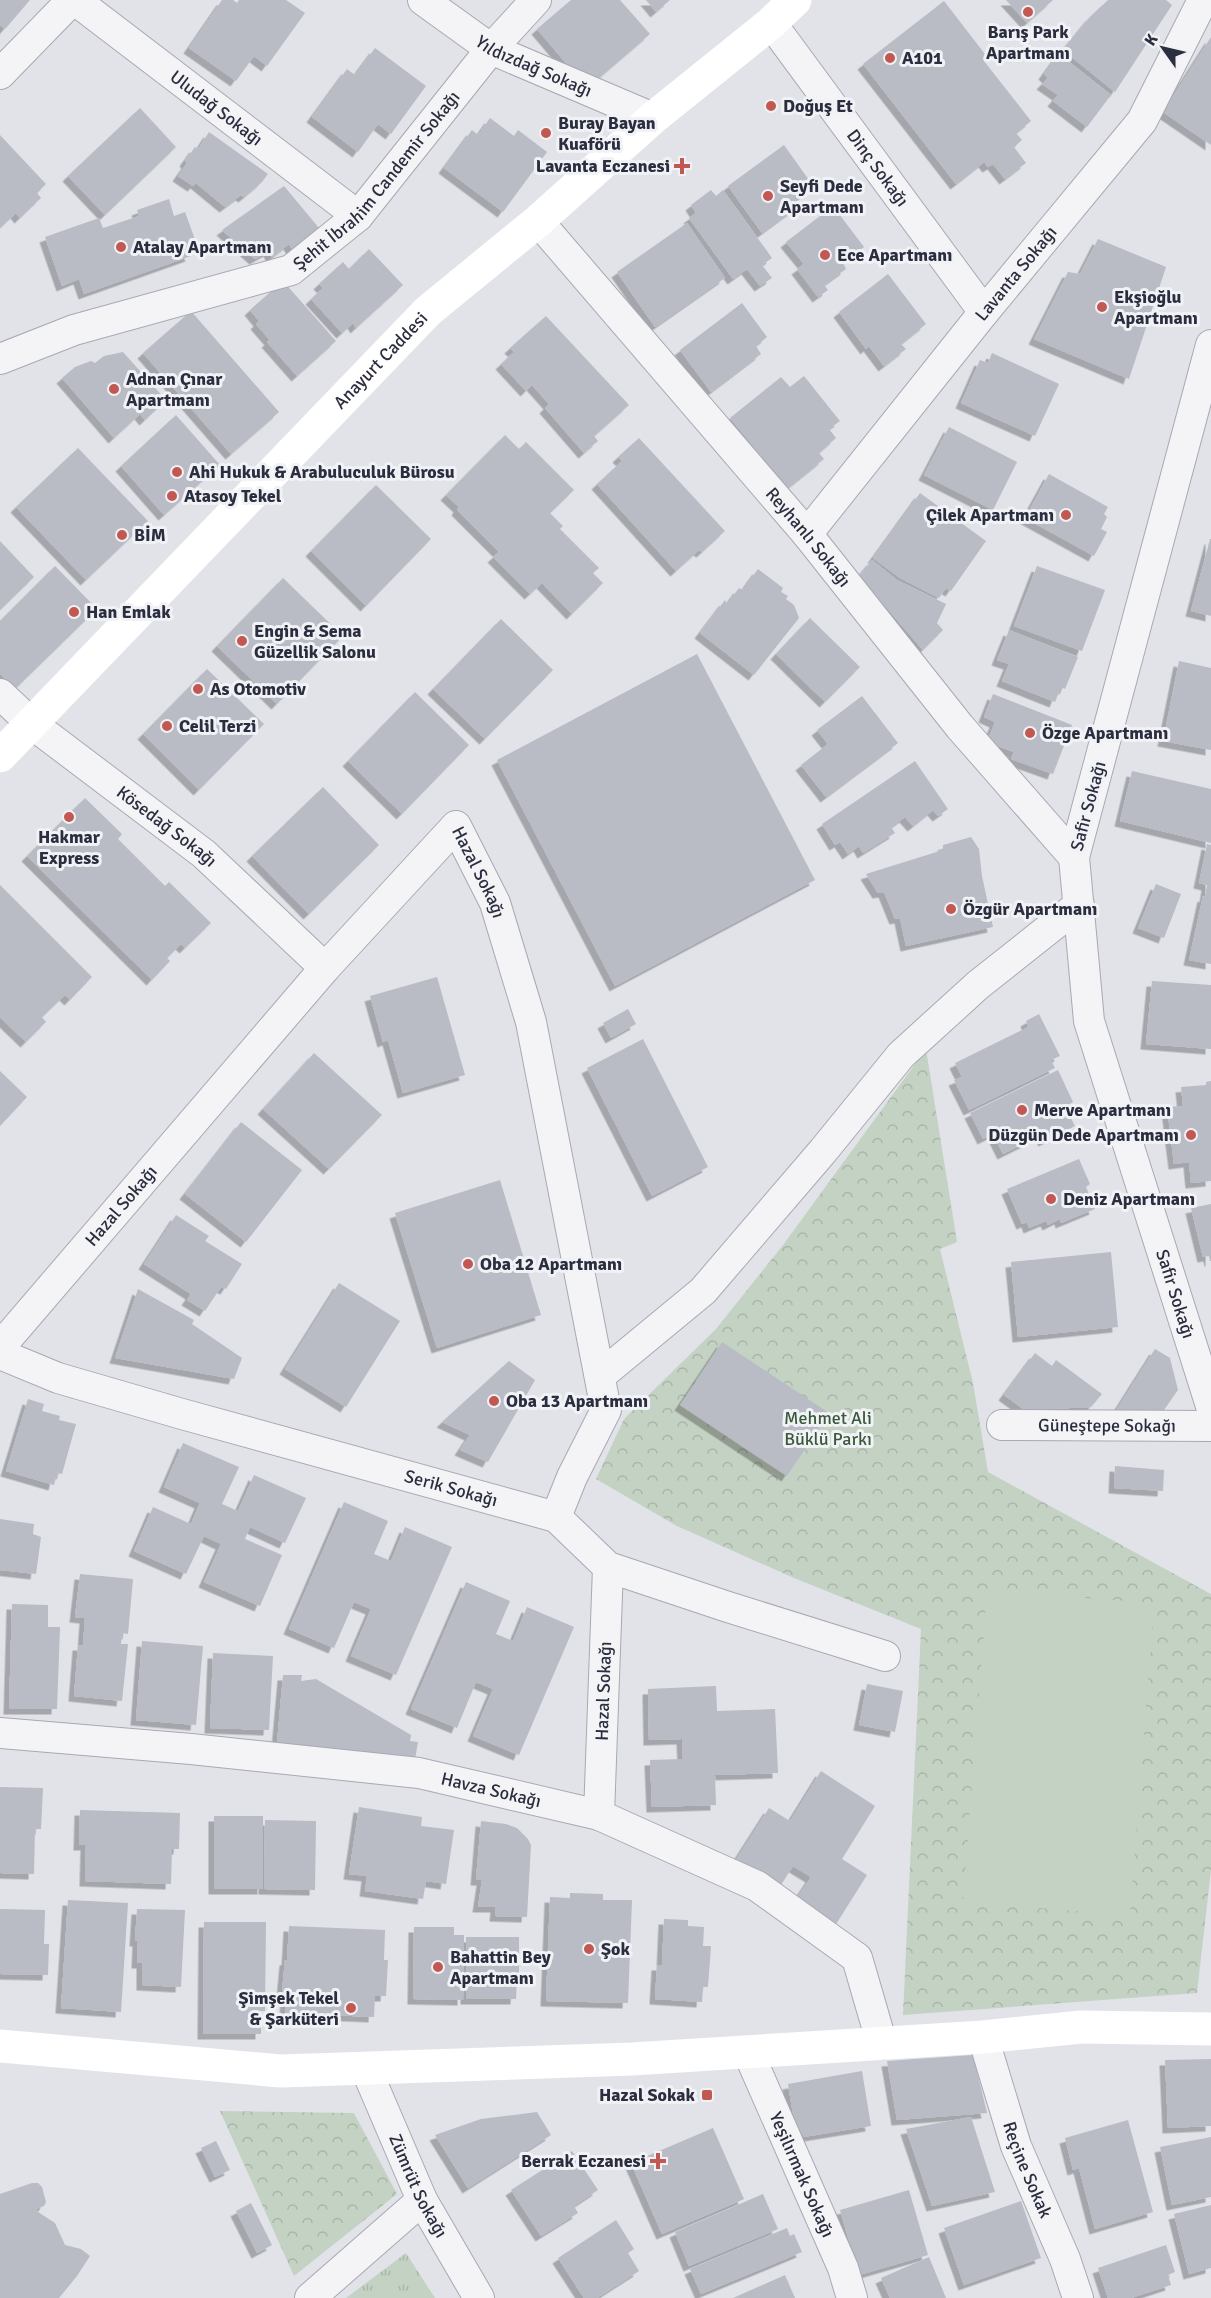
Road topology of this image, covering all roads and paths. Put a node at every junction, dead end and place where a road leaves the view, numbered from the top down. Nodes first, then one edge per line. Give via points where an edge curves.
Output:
1 (73, 0) edge
2 (423, 0) edge
3 (536, 0) edge
4 (795, 0) edge
5 (1203, 0) edge
6 (771, 23) junction
7 (491, 49) junction
8 (0, 74) edge
9 (653, 118) junction
10 (358, 216) junction
11 (538, 221) junction
12 (984, 312) junction
13 (1211, 345) edge
14 (0, 358) edge
15 (807, 534) junction
16 (0, 694) edge
17 (32, 724) junction
18 (0, 756) edge
19 (1074, 857) junction
20 (1079, 905) junction
21 (325, 968) junction
22 (0, 1347) edge
23 (0, 1354) edge
24 (600, 1376) junction
25 (1211, 1406) edge
26 (1002, 1425) dead end
27 (1211, 1426) edge
28 (556, 1517) junction
29 (609, 1567) junction
30 (885, 1656) dead end
31 (0, 1734) edge
32 (599, 1815) junction
33 (1211, 2029) edge
34 (983, 2037) junction
35 (882, 2043) junction
36 (0, 2046) edge
37 (748, 2052) junction
38 (366, 2069) junction
39 (423, 2200) junction
40 (310, 2298) edge
41 (479, 2298) edge
42 (852, 2298) edge
43 (1078, 2298) edge

1 - 8 street, Uludağ Sokağı
1 - 10 street, Uludağ Sokağı
2 - 7 street, Yıldızdağ Sokağı
3 - 7 street, Şehit İbrahim Candemir Sokağı
4 - 6 street, Anayurt Caddesi
5 - 12 street, Lavanta Sokağı via 1142,121
6 - 9 street, Anayurt Caddesi
6 - 12 street, Dinç Sokağı
7 - 9 street, Yıldızdağ Sokağı
7 - 10 street, Şehit İbrahim Candemir Sokağı
9 - 11 street, Anayurt Caddesi
10 - 14 street, Şehit İbrahim Candemir Sokağı via 291,270 74,330
11 - 15 street, Reyhanlı Sokağı
11 - 17 street, Anayurt Caddesi via 428,311
12 - 15 street, Lavanta Sokağı
13 - 19 street, Safir Sokağı
15 - 19 street, Reyhanlı Sokağı via 960,727
16 - 17 street, Kösedağ Sokağı
17 - 18 street, Anayurt Caddesi
17 - 21 street, Kösedağ Sokağı via 204,854
19 - 20 street, Safir Sokağı
20 - 24 street via 978,985 901,1054 703,1291
20 - 25 street, Safir Sokağı via 1089,1021
21 - 22 street, Hazal Sokağı
21 - 24 street, Hazal Sokağı via 456,826 495,903 531,1022
23 - 28 street, Serik Sokağı via 70,1381
24 - 28 street, Hazal Sokağı via 606,1410
26 - 27 street, Güneştepe Sokağı
28 - 29 street, Serik Sokağı
29 - 30 street, Serik Sokağı
29 - 32 street, Hazal Sokağı
31 - 32 street, Havza Sokağı via 419,1773
32 - 35 street, Havza Sokağı via 757,1886 857,1958
33 - 34 street via 1081,2027
34 - 35 street
34 - 43 street, Reçine Sokak via 1016,2146
35 - 37 street
36 - 38 street via 281,2071
37 - 38 street
37 - 42 street, Yeşilırmak Sokağı via 843,2268
38 - 39 street, Zümrüt Sokağı
39 - 40 street
39 - 41 street, Zümrüt Sokağı

